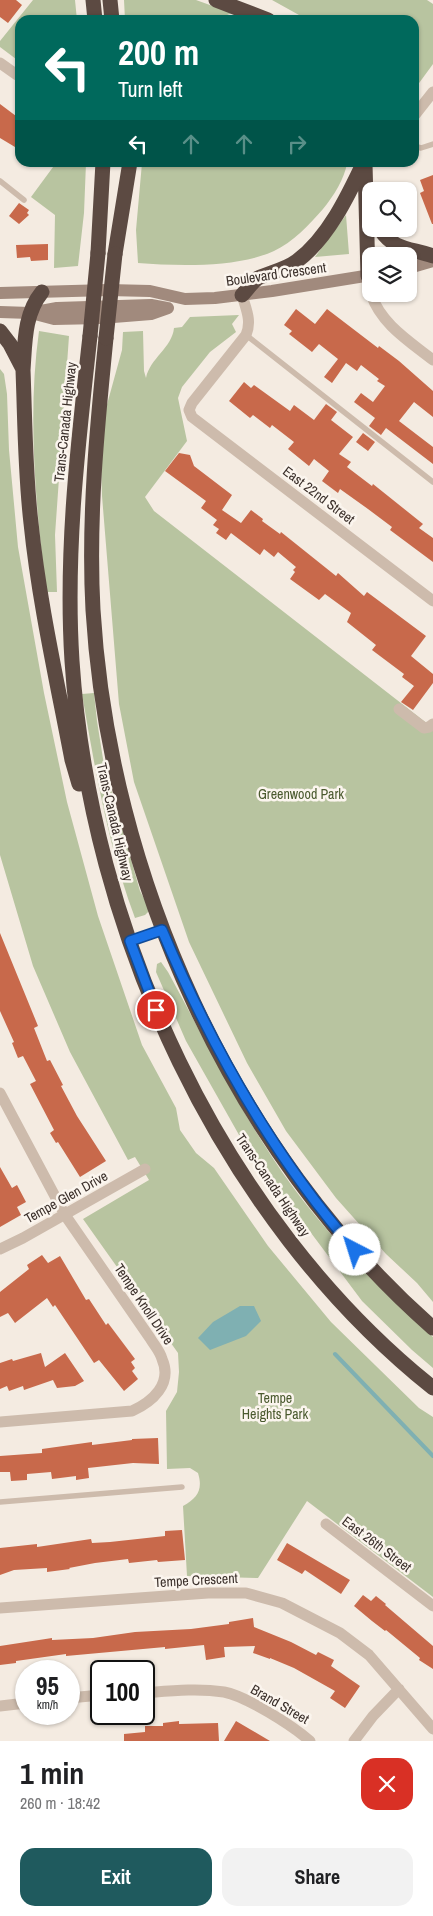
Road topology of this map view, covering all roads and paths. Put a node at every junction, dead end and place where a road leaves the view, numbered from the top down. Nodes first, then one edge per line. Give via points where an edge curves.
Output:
1 (93, 0) edge
2 (110, 0) edge
3 (216, 0) edge
4 (94, 15) edge
5 (112, 15) edge
6 (255, 15) edge
7 (0, 63) edge
8 (15, 74) edge
9 (433, 92) edge
10 (419, 110) edge
11 (433, 144) edge
12 (419, 147) edge
13 (103, 167) edge
14 (120, 167) edge
15 (129, 167) edge
16 (363, 167) edge
17 (365, 167) edge
18 (0, 181) edge
19 (367, 182) edge
20 (24, 200) dead end
21 (386, 237) edge
22 (115, 254) junction
23 (433, 256) edge
24 (433, 261) edge
25 (417, 266) edge
26 (362, 277) edge
27 (42, 292) junction
28 (0, 293) edge
29 (242, 295) junction
30 (185, 299) junction
31 (375, 302) edge
32 (0, 312) edge
33 (30, 313) junction
34 (0, 331) edge
35 (246, 335) junction
36 (433, 360) edge
37 (23, 370) junction
38 (433, 482) edge
39 (433, 601) edge
40 (399, 709) dead end
41 (433, 724) edge
42 (117, 902) junction
43 (162, 930) junction
44 (130, 941) junction
45 (0, 1093) edge
46 (145, 1169) dead end
47 (65, 1215) junction
48 (0, 1249) edge
49 (433, 1328) edge
50 (433, 1388) edge
51 (0, 1422) edge
52 (182, 1487) dead end
53 (0, 1502) edge
54 (326, 1524) dead end
55 (433, 1606) edge
56 (0, 1608) edge
57 (399, 1689) junction
58 (155, 1691) edge
59 (15, 1704) edge
60 (0, 1706) edge
61 (433, 1729) edge
62 (310, 1741) edge
63 (354, 1741) edge

1 - 4 highway
2 - 5 highway
3 - 6 highway
7 - 8 street
9 - 10 street
11 - 12 lane
13 - 42 highway, Trans-Canada Highway, bridge via 98,254 72,517 70,584 72,662 83,759
14 - 22 highway, Trans-Canada Highway
15 - 22 highway
16 - 29 highway via 340,209 315,243 297,261 256,279
17 - 19 highway
18 - 20 lane
21 - 23 highway via 399,247
22 - 43 highway, Trans-Canada Highway, bridge via 92,508 97,660 122,800
24 - 25 main road
26 - 29 main road, Boulevard Crescent
27 - 28 main road, Boulevard Crescent
27 - 30 main road, Boulevard Crescent via 150,290
27 - 33 highway
29 - 30 main road, Boulevard Crescent
29 - 35 street via 250,323
30 - 33 main road, Boulevard Crescent via 151,314 101,313 54,319
31 - 36 street via 399,334
32 - 33 main road, Boulevard Crescent
33 - 37 highway
34 - 37 highway
35 - 38 lane
35 - 39 street, East 22nd Street via 192,403 189,410 192,417
37 - 42 highway via 28,489 42,598 72,760
40 - 41 street via 424,728
42 - 44 highway, Trans-Canada Highway
43 - 44 lane
43 - 49 highway, Trans-Canada Highway via 201,1018 262,1126 345,1238
44 - 50 highway, Trans-Canada Highway via 180,1062 225,1146 252,1187 304,1259 343,1305 376,1339
45 - 47 street, Tempe Knoll Drive
46 - 47 street, Tempe Glen Drive
47 - 48 street, Tempe Glen Drive
47 - 51 street, Tempe Knoll Drive via 158,1352 164,1364 162,1387 150,1401 132,1411
52 - 53 lane
54 - 55 street, East 26th Street
56 - 57 street, Tempe Crescent via 246,1593 282,1603 340,1633 369,1656
57 - 61 street, Tempe Crescent
57 - 63 street
58 - 62 street, Brand Street via 197,1689 226,1692 257,1706
59 - 60 street

